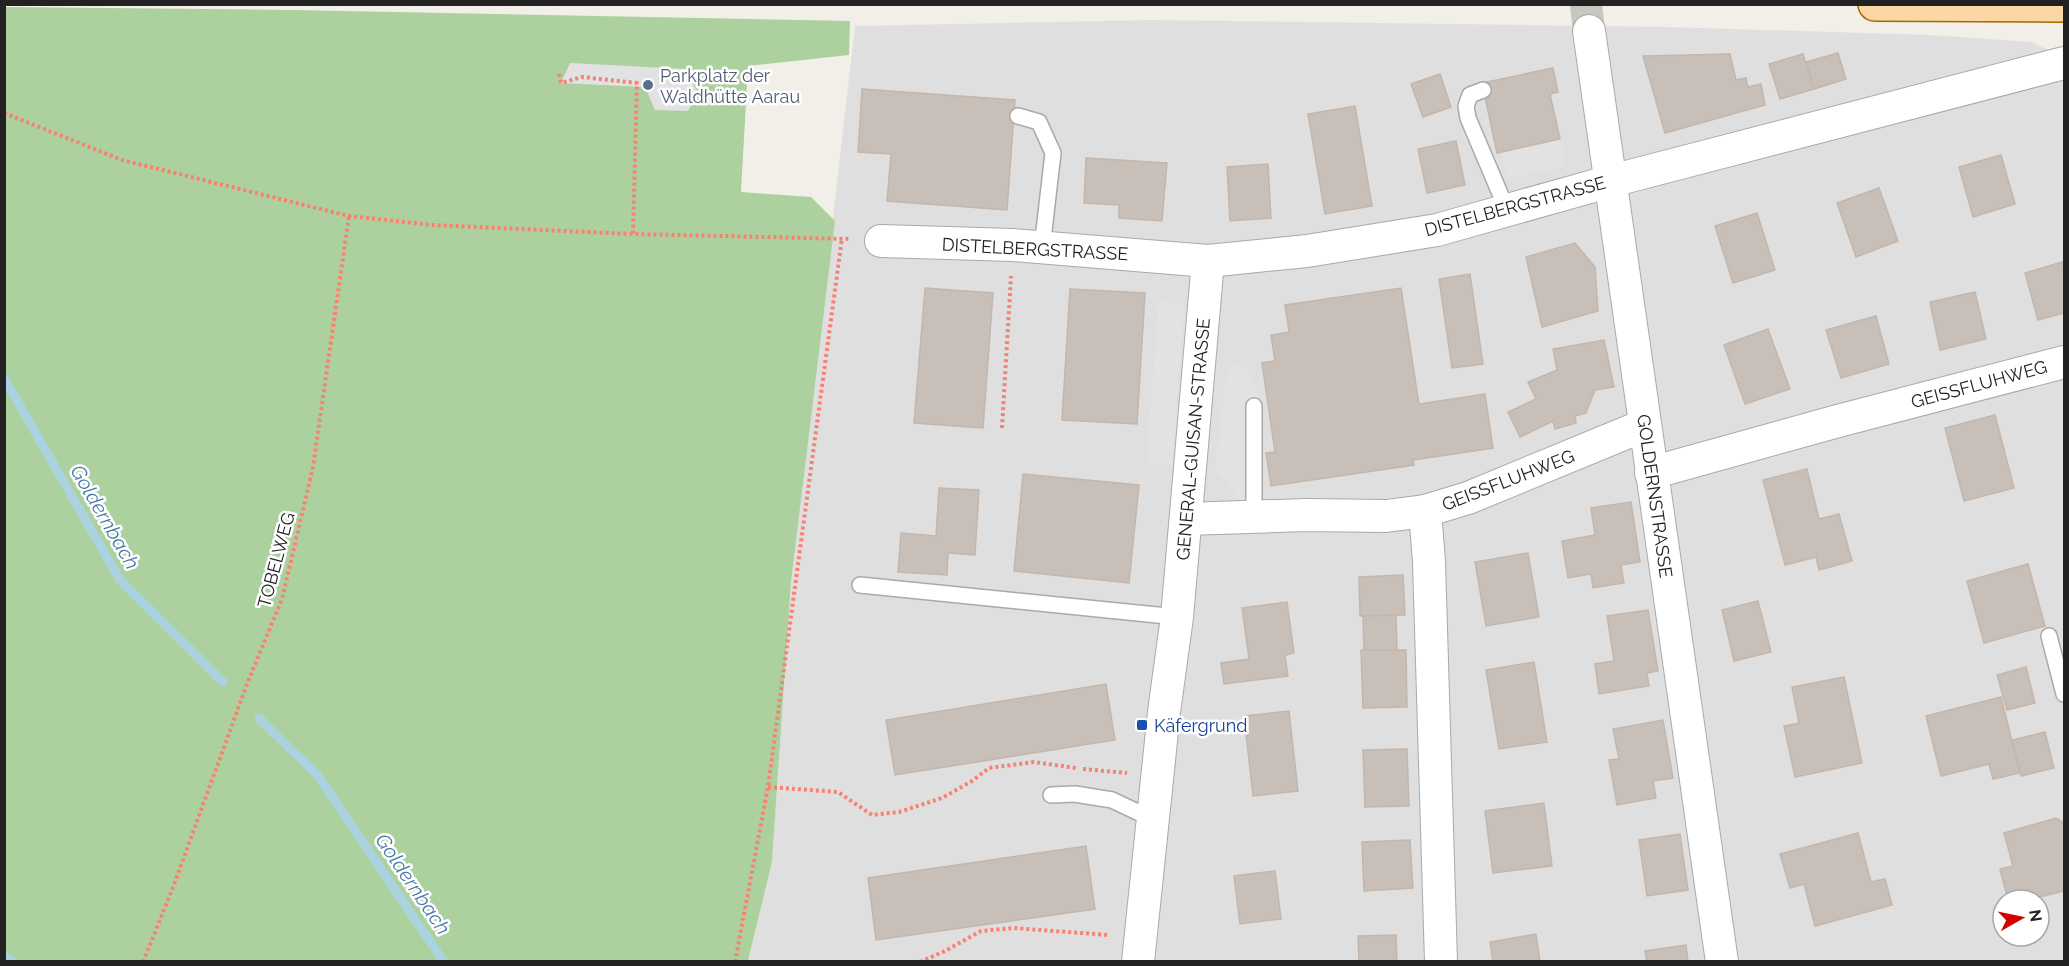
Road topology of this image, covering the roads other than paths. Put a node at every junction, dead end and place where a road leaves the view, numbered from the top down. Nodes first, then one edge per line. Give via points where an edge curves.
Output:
1 (1875, 4) edge
2 (2064, 5) edge
3 (1589, 31) tunnel mouth
4 (2064, 63) edge
5 (1483, 90) dead end
6 (1018, 116) dead end
7 (1611, 181) junction
8 (1507, 210) junction
9 (881, 241) road end
10 (1028, 246) junction
11 (1208, 261) junction
12 (2064, 362) edge
13 (1254, 406) dead end
14 (1645, 425) junction
15 (1651, 473) junction
16 (1425, 511) junction
17 (1256, 517) junction
18 (1186, 519) junction
19 (860, 585) dead end
20 (1177, 617) junction
21 (2049, 636) dead end
22 (2064, 694) edge
23 (1051, 795) dead end
24 (1152, 819) junction
25 (1139, 950) edge
26 (1442, 962) edge
27 (1722, 962) edge

1 - 2 main road
3 - 7 street, GOLDERNSTRASSE
4 - 7 street, DISTELBERGSTRASSE
5 - 8 lane via 1470,95 1466,106 1468,118
6 - 10 lane via 1039,123 1053,153
7 - 8 street, DISTELBERGSTRASSE
7 - 14 street, GOLDERNSTRASSE
8 - 11 street, DISTELBERGSTRASSE via 1437,230
9 - 10 street, DISTELBERGSTRASSE
10 - 11 street, DISTELBERGSTRASSE
11 - 18 street, GENERAL-GUISAN-STRASSE
12 - 15 street, GEISSFLUHWEG
13 - 17 lane
14 - 15 street, GOLDERNSTRASSE
14 - 16 street, GEISSFLUHWEG via 1468,498
15 - 27 street, GOLDERNSTRASSE
16 - 17 street, GEISSFLUHWEG via 1386,516
16 - 26 street
17 - 18 street, GEISSFLUHWEG
18 - 20 street, GENERAL-GUISAN-STRASSE
19 - 20 lane
20 - 24 street, GENERAL-GUISAN-STRASSE
21 - 22 lane
23 - 24 lane via 1112,800
24 - 25 street, GENERAL-GUISAN-STRASSE

